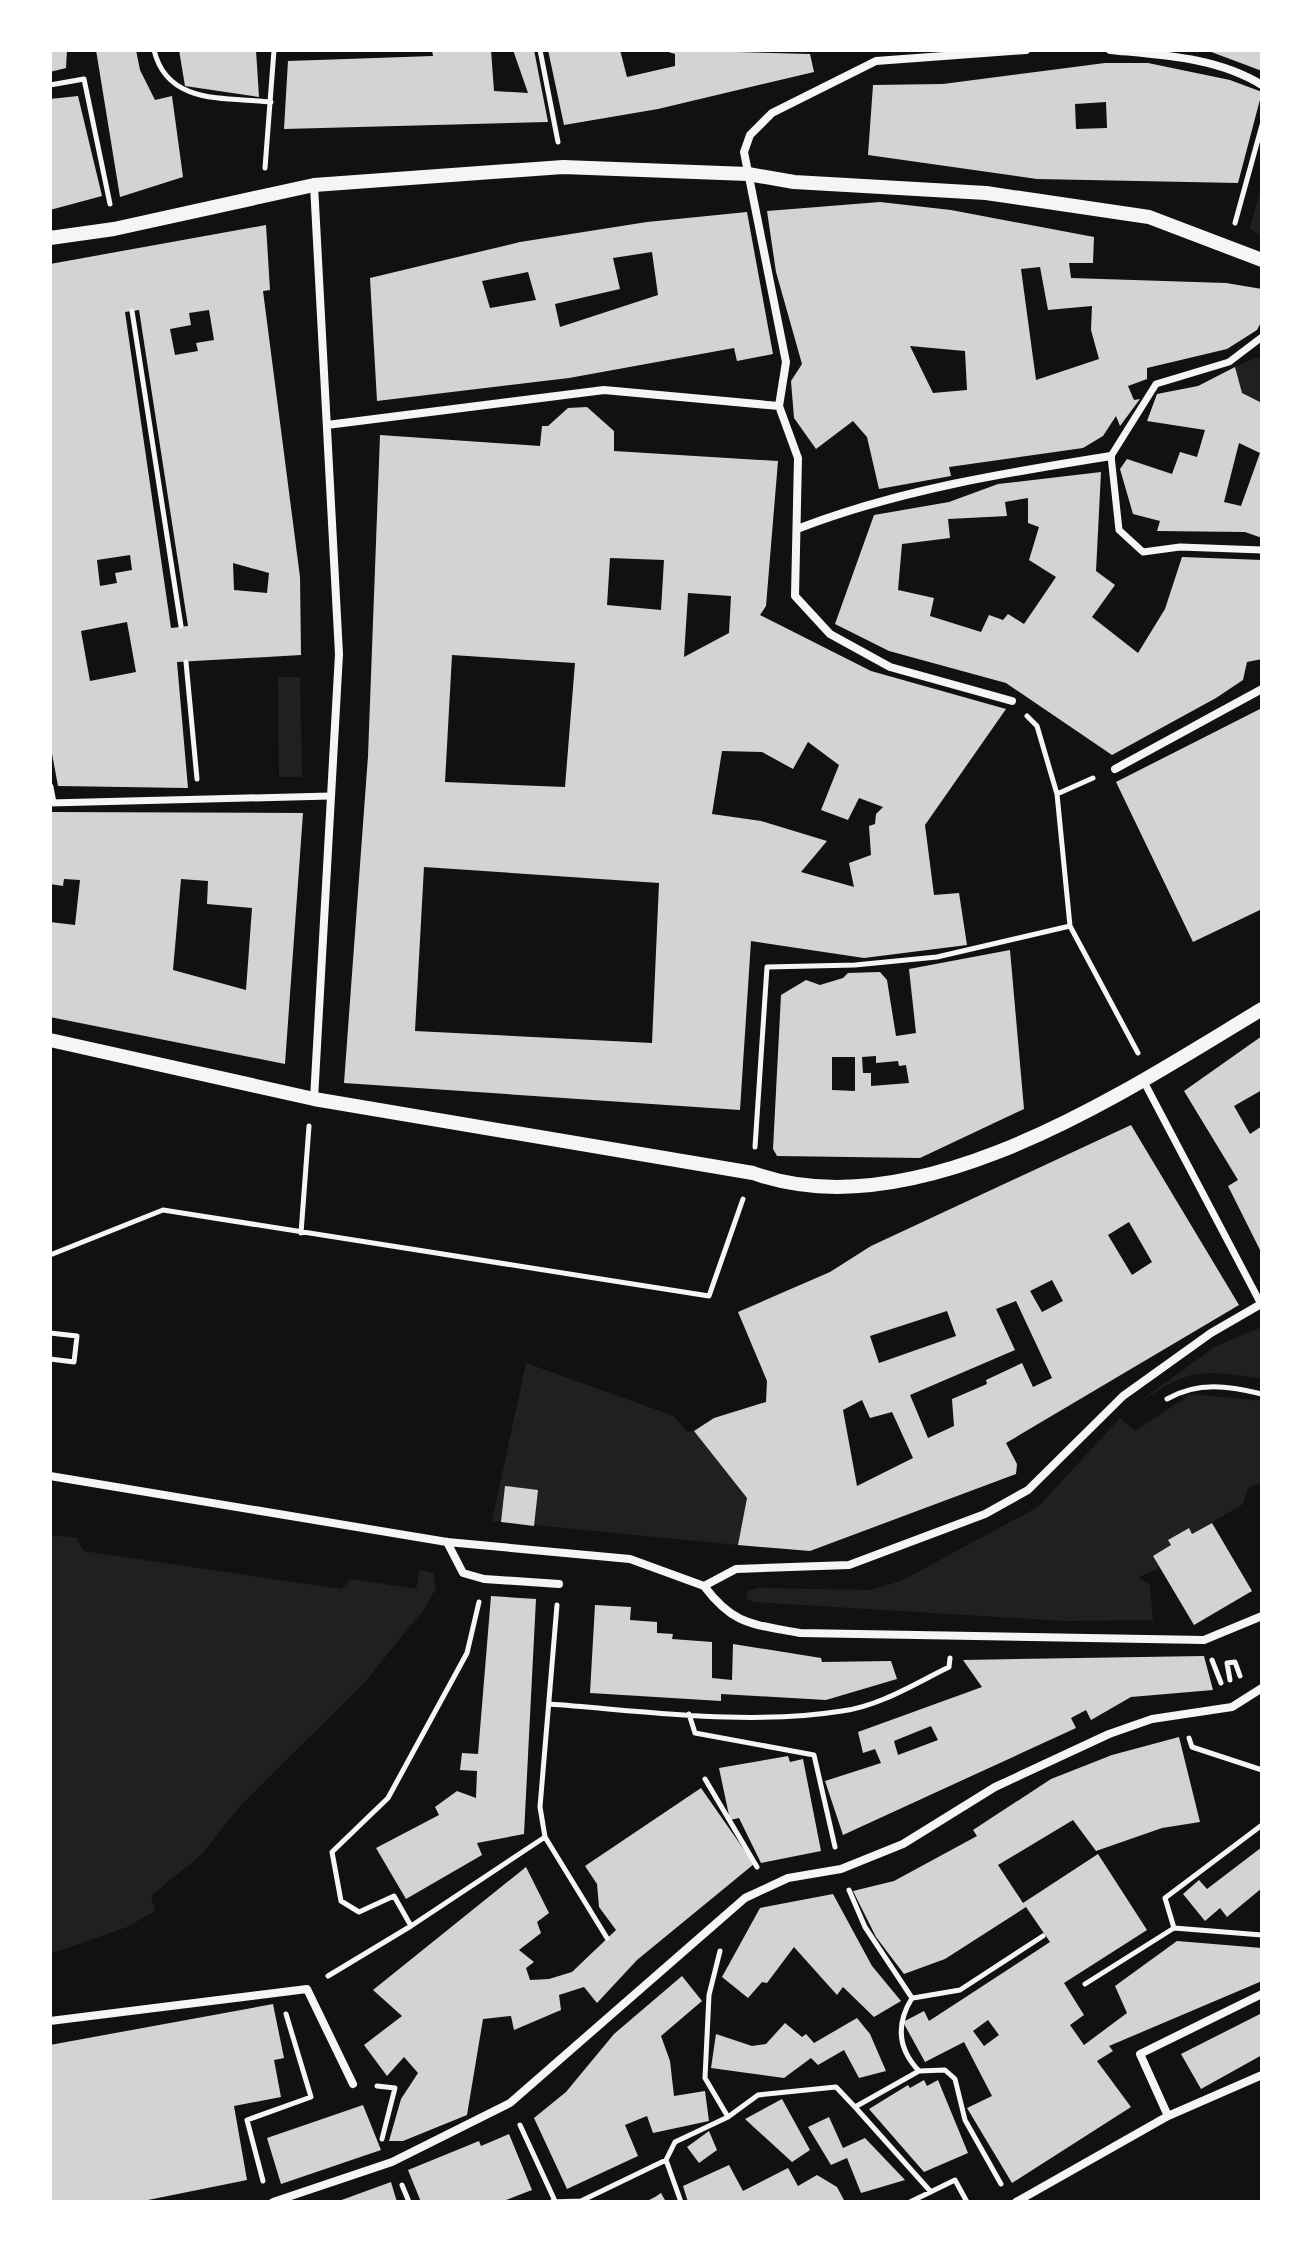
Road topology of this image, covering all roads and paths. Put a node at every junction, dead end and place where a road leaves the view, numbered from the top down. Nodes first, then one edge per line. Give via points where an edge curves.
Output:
1 (154, 50) edge
2 (274, 50) edge
3 (540, 50) edge
4 (1026, 50) edge
5 (1110, 50) edge
6 (922, 54) edge
7 (1187, 54) edge
8 (50, 85) edge
9 (1262, 85) edge
10 (271, 102) junction
11 (1262, 125) edge
12 (563, 167) junction
13 (748, 174) junction
14 (314, 185) junction
15 (263, 197) junction
16 (114, 229) junction
17 (50, 238) edge
18 (1228, 247) junction
19 (1262, 260) edge
20 (132, 311) dead end
21 (1262, 337) edge
22 (779, 406) junction
23 (327, 425) junction
24 (1111, 456) junction
25 (797, 529) junction
26 (1262, 550) edge
27 (181, 626) dead end
28 (186, 662) dead end
29 (1262, 689) edge
30 (1012, 701) joint
31 (1115, 769) joint
32 (50, 787) edge
33 (1057, 794) junction
34 (330, 796) junction
35 (199, 799) junction
36 (51, 803) edge
37 (1070, 926) junction
38 (1262, 1009) edge
39 (50, 1040) edge
40 (1143, 1080) junction
41 (314, 1099) junction
42 (753, 1173) junction
43 (301, 1233) junction
44 (50, 1255) edge
45 (1261, 1304) edge
46 (50, 1333) edge
47 (50, 1359) edge
48 (1262, 1394) edge
49 (1164, 1401) dead end
50 (50, 1476) edge
51 (447, 1542) junction
52 (484, 1579) junction
53 (559, 1584) joint
54 (704, 1586) junction
55 (1262, 1616) edge
56 (952, 1638) junction
57 (1204, 1640) junction
58 (1262, 1688) edge
59 (1247, 1700) junction
60 (549, 1704) junction
61 (689, 1714) junction
62 (1179, 1715) junction
63 (1262, 1770) edge
64 (705, 1779) dead end
65 (1262, 1825) edge
66 (545, 1837) junction
67 (841, 1869) junction
68 (767, 1885) junction
69 (411, 1926) junction
70 (1174, 1928) junction
71 (708, 1933) junction
72 (1262, 1935) edge
73 (1043, 1936) dead end
74 (607, 1938) dead end
75 (1085, 1984) dead end
76 (307, 1989) junction
77 (279, 1990) junction
78 (1262, 1994) edge
79 (912, 1998) junction
80 (50, 2021) edge
81 (919, 2071) junction
82 (1262, 2075) edge
83 (353, 2084) dead end
84 (395, 2088) dead end
85 (510, 2103) junction
86 (855, 2107) junction
87 (1168, 2116) junction
88 (728, 2117) junction
89 (382, 2141) dead end
90 (666, 2160) junction
91 (265, 2188) dead end
92 (1004, 2190) dead end
93 (931, 2192) junction
94 (553, 2201) edge
95 (273, 2202) edge
96 (681, 2202) edge
97 (910, 2202) edge
98 (967, 2202) edge
99 (1016, 2202) edge

1 - 10 path via 159,71 185,93
2 - 10 path
3 - 12 path
4 - 6 street
5 - 7 street
6 - 13 street via 876,61 772,113 747,144
7 - 9 street
8 - 16 path via 84,79
10 - 15 path
11 - 18 path
12 - 13 street
12 - 14 street
13 - 18 street via 794,182 986,193 1149,217
13 - 22 street via 786,362
14 - 15 street
14 - 23 street
15 - 16 street
16 - 17 street
18 - 19 street
20 - 27 path
21 - 24 street via 1229,362 1156,384
22 - 23 street via 604,390
22 - 25 street via 798,458
23 - 34 street via 339,654
24 - 25 street via 975,477
24 - 26 street via 1119,530 1143,552 1180,547
25 - 30 street via 795,596 830,634 890,667
28 - 35 path
29 - 31 street
30 - 33 path via 1037,726
31 - 33 path
32 - 36 street
33 - 37 path
34 - 35 street
34 - 41 street
35 - 36 street
37 - 40 path via 1137,1051
37 - 42 path via 968,952 855,965 767,967
38 - 40 street
39 - 41 street
40 - 42 street via 994,1156 952,1170 908,1180 825,1187 783,1184
40 - 45 street
41 - 42 street
41 - 43 path
42 - 43 path via 709,1296
43 - 44 path via 163,1210
45 - 54 street via 1133,1388 1028,1490 985,1514 849,1565 736,1569
46 - 47 path via 77,1336 74,1362
48 - 49 path via 1229,1386 1186,1388
50 - 51 street
51 - 52 street via 463,1573
51 - 54 street via 630,1559
52 - 53 street
52 - 69 path via 467,1653 388,1798 332,1852 341,1901 359,1912 394,1896
53 - 60 path
54 - 56 street via 722,1610 743,1621 800,1633
55 - 57 street
56 - 57 street
56 - 61 path via 949,1667 844,1711
57 - 59 path via 1220,1683 1232,1680 1227,1663 1235,1662
58 - 59 street
59 - 62 street
60 - 61 path
60 - 66 path via 540,1807
61 - 67 path via 695,1733 814,1755
62 - 63 path via 1192,1747
62 - 67 street via 1109,1734 995,1787 903,1844
64 - 68 path
65 - 70 path via 1165,1898
66 - 69 path
66 - 74 path
67 - 68 street
67 - 79 path via 865,1927
68 - 71 street
69 - 76 path
70 - 72 path
70 - 75 path
71 - 85 street
71 - 88 path via 721,1952 709,1995 705,2078
73 - 79 path via 960,1990
76 - 77 street
76 - 83 street
77 - 80 street
77 - 91 path via 311,2097 247,2120
78 - 87 street via 1140,2054
79 - 81 path via 900,2025 900,2040
81 - 86 path
81 - 92 path via 945,2070 955,2079 965,2120
82 - 87 street
84 - 89 path
85 - 94 path
85 - 95 street via 392,2162
86 - 88 path via 836,2087 758,2095
86 - 93 path
87 - 99 street
88 - 90 path via 675,2142
90 - 94 path via 581,2201
90 - 96 path
93 - 97 path
93 - 98 path via 955,2180

